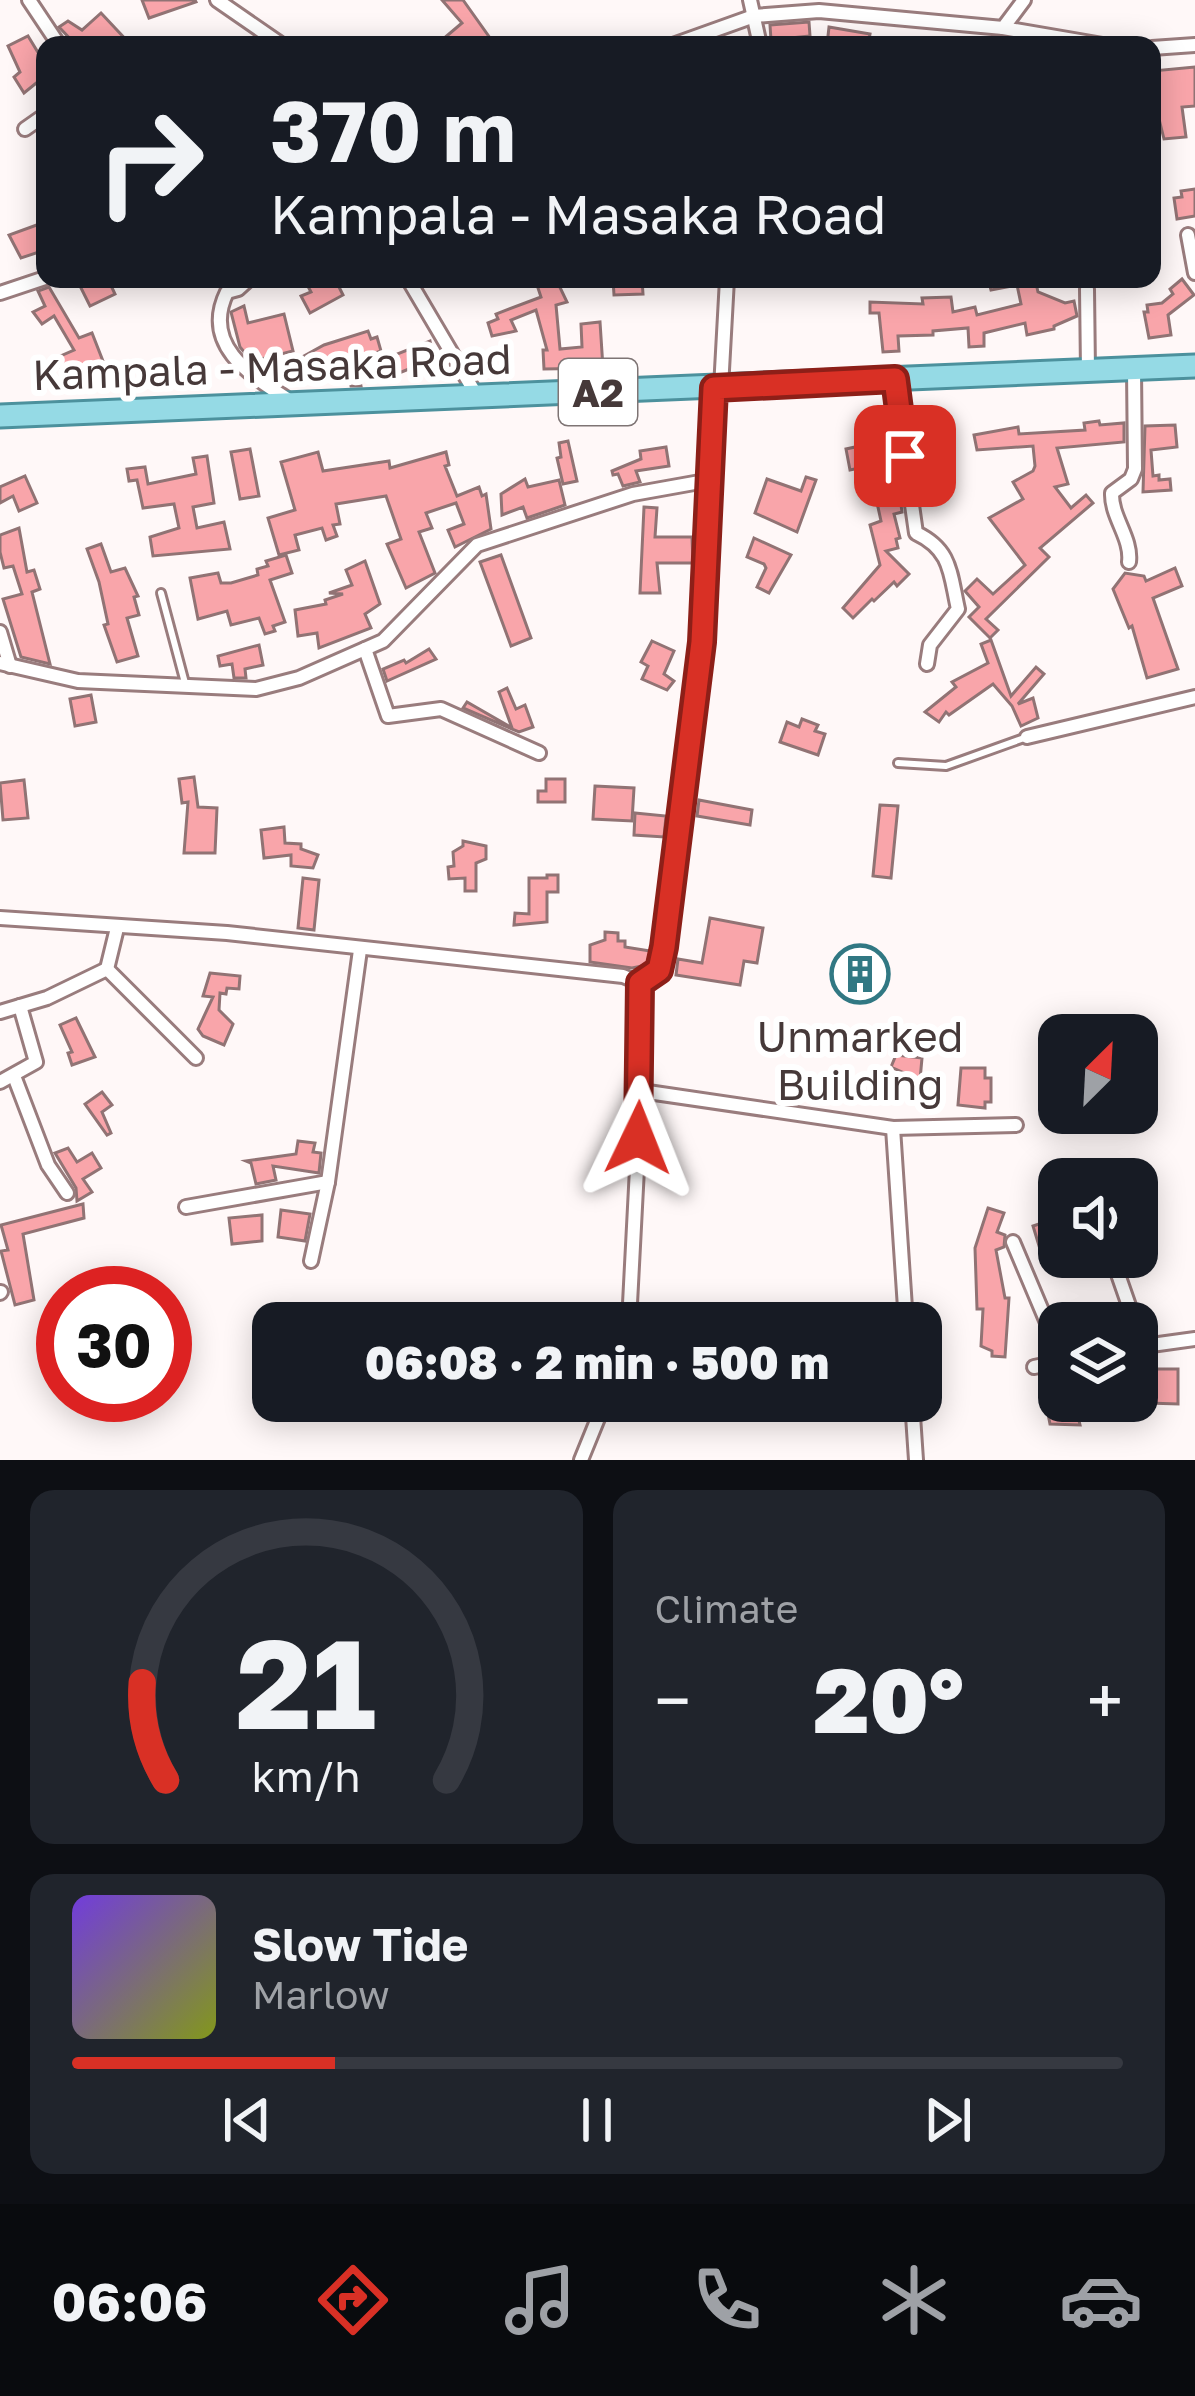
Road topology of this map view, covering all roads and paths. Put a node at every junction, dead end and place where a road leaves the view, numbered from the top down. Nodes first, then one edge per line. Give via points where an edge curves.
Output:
1 (29, 0) edge
2 (217, 0) edge
3 (750, 0) edge
4 (1024, 0) edge
5 (821, 6) edge
6 (754, 16) junction
7 (1004, 28) junction
8 (53, 36) edge
9 (269, 36) edge
10 (698, 36) edge
11 (758, 36) edge
12 (1051, 36) edge
13 (1195, 45) edge
14 (1161, 47) edge
15 (36, 122) edge
16 (26, 129) dead end
17 (1188, 235) dead end
18 (1195, 273) edge
19 (36, 281) edge
20 (239, 288) edge
21 (413, 288) edge
22 (726, 288) edge
23 (1087, 289) dead end
24 (0, 293) edge
25 (1195, 366) edge
26 (1133, 370) junction
27 (1088, 372) junction
28 (895, 379) junction
29 (718, 388) junction
30 (477, 396) junction
31 (295, 404) junction
32 (0, 416) edge
33 (711, 480) junction
34 (1129, 562) dead end
35 (161, 593) dead end
36 (0, 632) edge
37 (365, 649) junction
38 (927, 664) dead end
39 (5, 665) edge
40 (186, 685) junction
41 (1195, 697) edge
42 (1027, 736) joint
43 (539, 753) dead end
44 (898, 763) dead end
45 (0, 918) edge
46 (117, 928) junction
47 (361, 950) junction
48 (107, 969) junction
49 (640, 983) junction
50 (20, 1006) junction
51 (0, 1012) edge
52 (196, 1058) dead end
53 (7, 1079) edge
54 (641, 1091) junction
55 (1016, 1125) dead end
56 (893, 1128) junction
57 (328, 1182) junction
58 (67, 1193) dead end
59 (186, 1207) dead end
60 (1013, 1242) dead end
61 (311, 1261) dead end
62 (629, 1302) edge
63 (905, 1302) edge
64 (1038, 1302) edge
65 (1195, 1340) edge
66 (1158, 1344) edge
67 (1038, 1366) edge
68 (1034, 1367) dead end
69 (596, 1422) edge
70 (913, 1422) edge
71 (581, 1460) edge
72 (916, 1460) edge

1 - 8 street
2 - 9 street
3 - 6 street
4 - 7 street
5 - 6 street
5 - 7 street
6 - 10 street
6 - 11 street
7 - 12 street
13 - 14 street
15 - 16 street
17 - 18 street
19 - 24 street
20 - 31 street via 222,303 220,330 231,357
21 - 30 street
22 - 29 street
23 - 27 street
25 - 26 main road, Kampala - Masaka Road / A2
26 - 27 main road, Kampala - Masaka Road / A2
26 - 34 street via 1136,469 1111,502
27 - 28 main road, Kampala - Masaka Road / A2
28 - 29 main road, Kampala - Masaka Road / A2
28 - 38 street via 916,533 946,559 958,609 930,645
29 - 30 main road, Kampala - Masaka Road / A2
29 - 33 street
30 - 31 main road, Kampala - Masaka Road / A2
31 - 32 main road, Kampala - Masaka Road / A2
33 - 37 street via 633,494 478,545 383,641
33 - 49 street via 702,642 664,947 659,970
35 - 40 lane
36 - 39 street
37 - 40 street via 256,689
37 - 43 street via 388,716 441,709
39 - 40 street via 78,681
41 - 42 street
42 - 44 lane via 946,766
45 - 46 street
46 - 47 street
46 - 48 street
47 - 49 street
47 - 57 street
48 - 50 street
48 - 52 street
49 - 54 street
50 - 51 street
50 - 53 street via 36,1062
53 - 58 street
54 - 56 street
54 - 62 street
55 - 56 street
56 - 63 street
57 - 59 street
57 - 61 street
60 - 64 street
65 - 66 street
67 - 68 street
69 - 71 street
70 - 72 street

